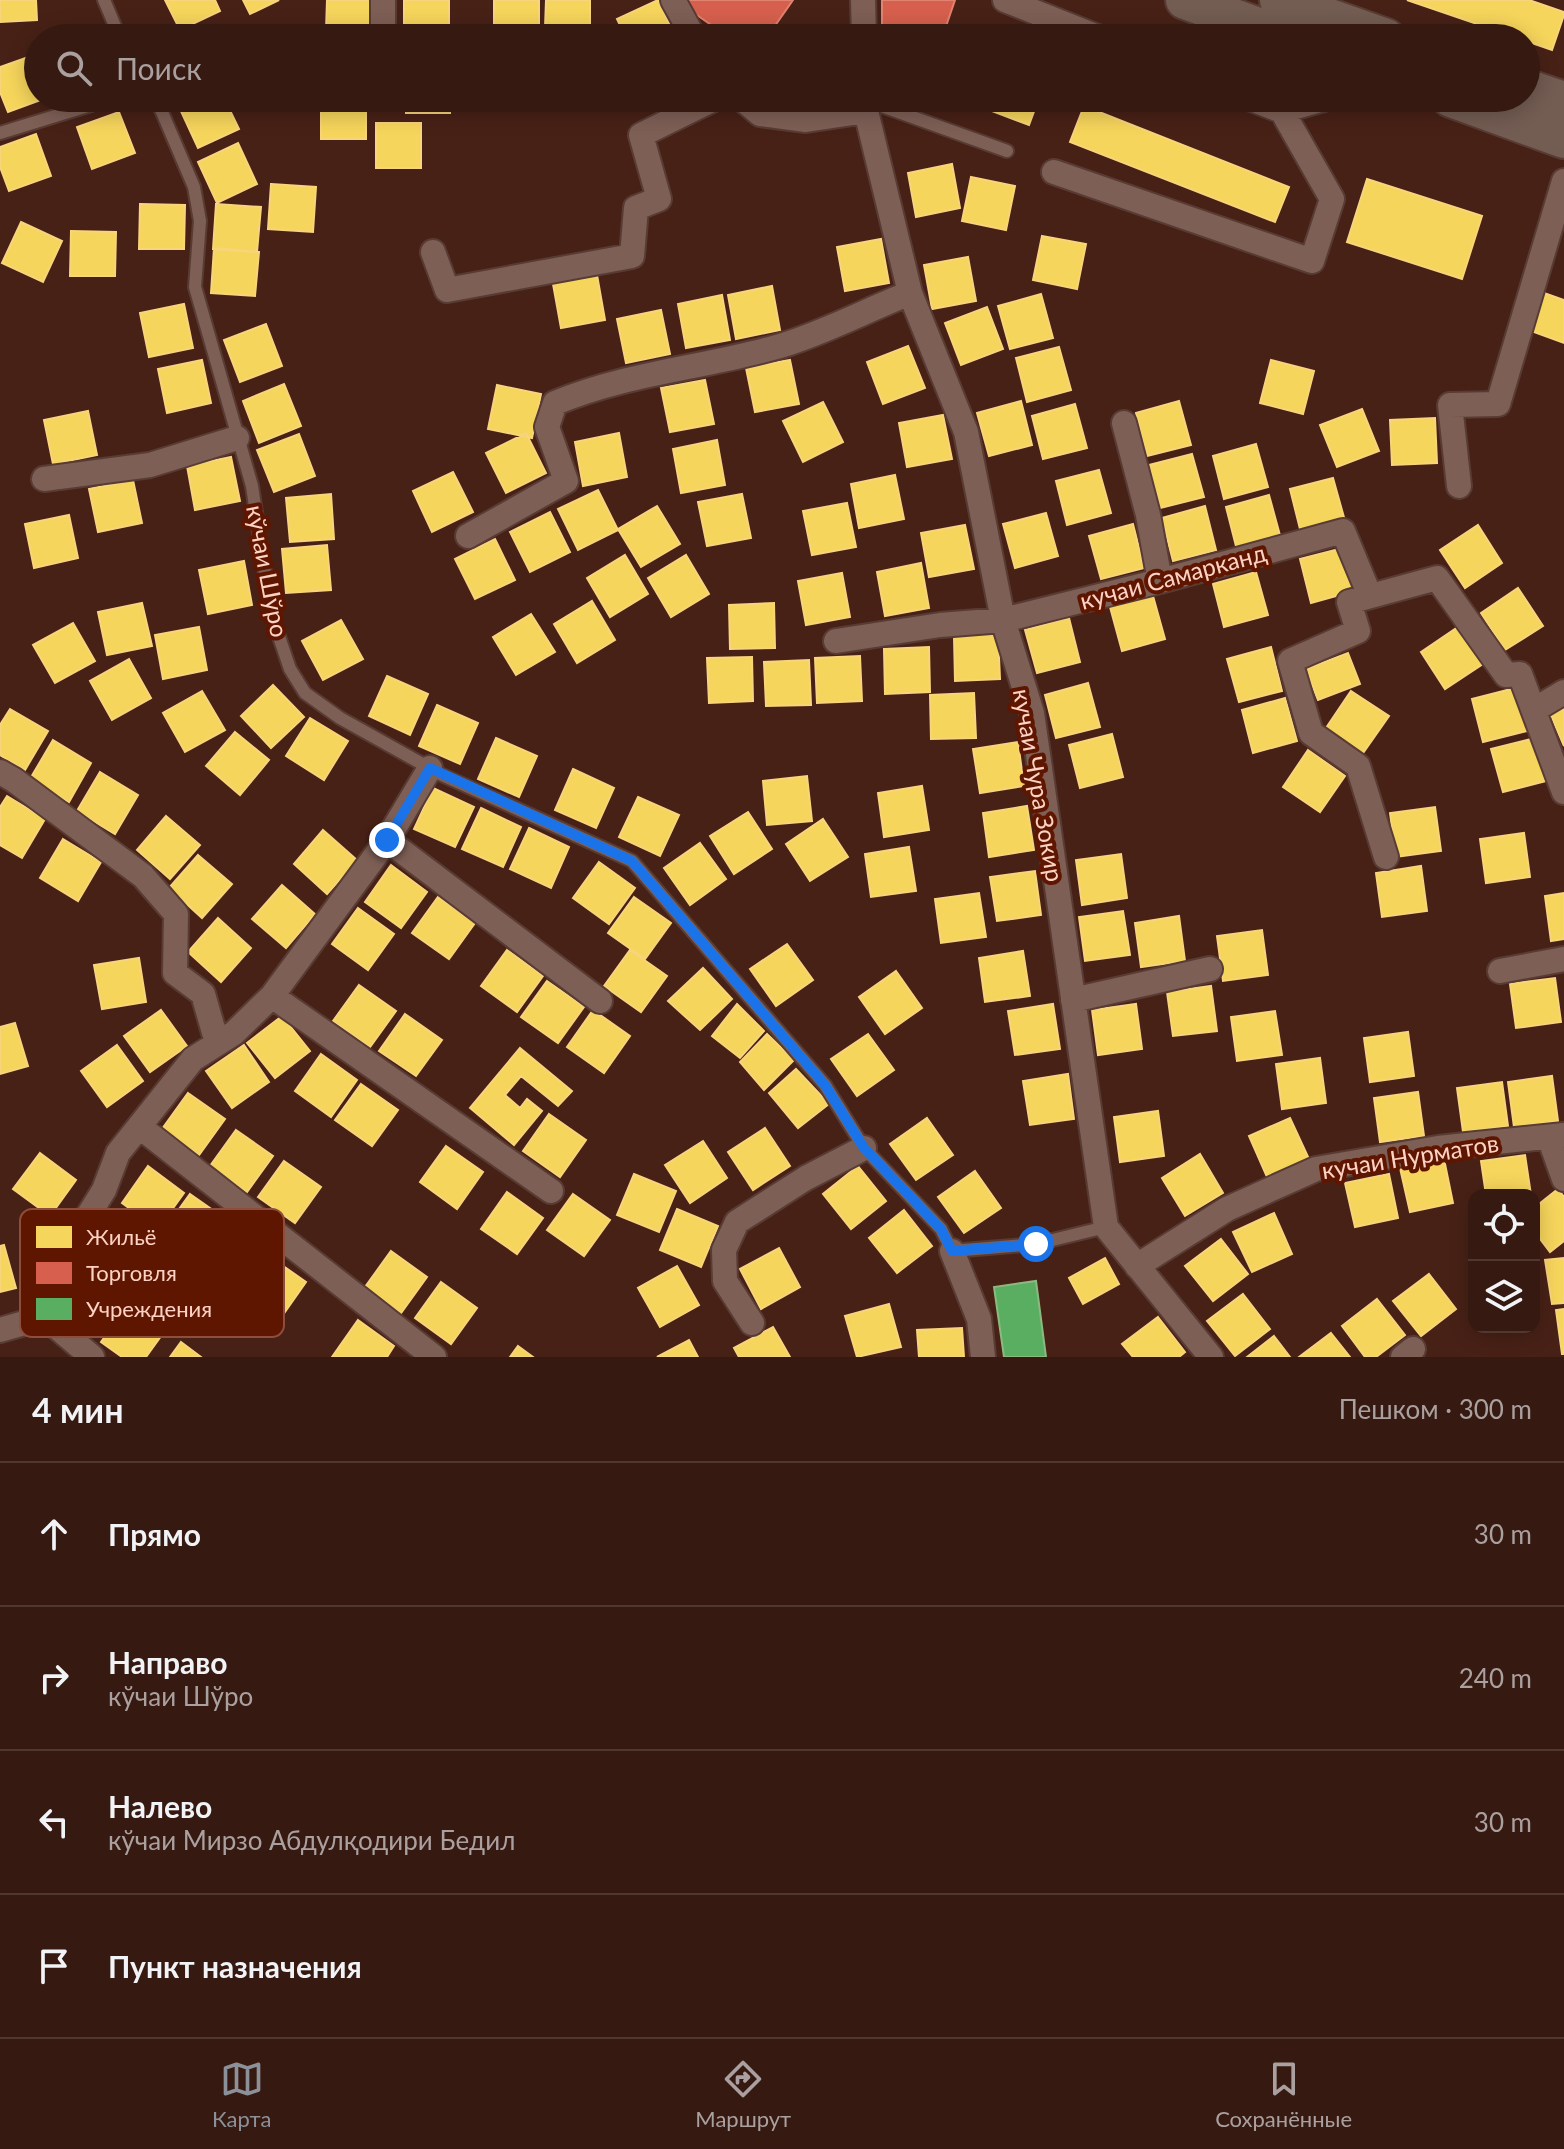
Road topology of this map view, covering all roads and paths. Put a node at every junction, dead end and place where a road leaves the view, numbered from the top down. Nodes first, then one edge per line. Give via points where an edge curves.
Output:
1 (104, 0) edge
2 (383, 0) edge
3 (673, 0) edge
4 (863, 0) edge
5 (1005, 0) edge
6 (1185, 0) edge
7 (1279, 0) edge
8 (114, 24) edge
9 (383, 24) edge
10 (686, 24) edge
11 (864, 24) edge
12 (1065, 24) edge
13 (1250, 24) edge
14 (1347, 24) edge
15 (1540, 93) edge
16 (1564, 101) edge
17 (68, 112) edge
18 (162, 112) edge
19 (688, 112) edge
20 (758, 112) edge
21 (834, 112) edge
22 (867, 112) edge
23 (892, 112) edge
24 (1283, 112) edge
25 (1490, 112) edge
26 (0, 133) edge
27 (1564, 139) edge
28 (1007, 151) dead end
29 (1054, 172) dead end
30 (1564, 181) edge
31 (433, 252) dead end
32 (910, 293) junction
33 (1124, 423) dead end
34 (237, 438) junction
35 (44, 479) dead end
36 (1459, 486) dead end
37 (468, 536) dead end
38 (1160, 581) junction
39 (1359, 599) junction
40 (1003, 620) junction
41 (836, 641) dead end
42 (1564, 692) edge
43 (1534, 710) junction
44 (430, 768) junction
45 (0, 772) edge
46 (1564, 792) edge
47 (387, 840) junction
48 (1386, 857) dead end
49 (1564, 959) edge
50 (1210, 969) dead end
51 (1500, 971) dead end
52 (272, 996) junction
53 (1073, 1000) junction
54 (600, 1001) dead end
55 (217, 1043) junction
56 (140, 1127) junction
57 (1557, 1136) edge
58 (864, 1148) junction
59 (1564, 1179) edge
60 (551, 1191) dead end
61 (92, 1209) edge
62 (245, 1209) edge
63 (1106, 1227) junction
64 (284, 1240) edge
65 (952, 1251) junction
66 (1137, 1266) junction
67 (752, 1323) dead end
68 (20, 1324) edge
69 (0, 1330) edge
70 (68, 1337) edge
71 (92, 1357) edge
72 (434, 1357) edge
73 (983, 1357) edge
74 (1211, 1357) edge

1 - 8 lane
2 - 9 street
3 - 10 street
4 - 11 street
5 - 12 street
6 - 13 main road
7 - 14 main road
15 - 16 main road
17 - 26 lane
18 - 34 lane, кўчаи Шўро via 194,187 200,221 195,287
19 - 31 street via 641,135 659,199 636,208 632,256 447,290
20 - 21 street via 806,120
22 - 32 street, кучаи Чура Зокир
23 - 28 lane
24 - 29 street via 1332,199 1312,261
25 - 27 main road
30 - 36 street via 1498,404 1450,405
32 - 37 street via 780,346 643,375 555,403 547,427 566,481
32 - 40 street, кучаи Чура Зокир via 966,432
33 - 38 street
34 - 35 street via 150,465
34 - 44 lane, кўчаи Шўро via 252,486 271,613 290,669 305,693 340,718
38 - 39 street, кучаи Самарканд via 1343,531
38 - 40 street, кучаи Самарканд
39 - 43 street via 1437,578 1506,675 1520,674
39 - 48 street via 1358,631 1290,661 1311,733 1358,766
40 - 41 street, кучаи Самарканд
40 - 53 street, кучаи Чура Зокир via 1032,713
42 - 43 street
43 - 46 street
44 - 47 street
44 - 58 lane, кўчаи Шўро via 632,861 825,1085
45 - 55 street via 143,876 176,914 175,973 203,994
47 - 52 street
47 - 54 street
49 - 51 street
50 - 53 street
52 - 55 street
52 - 60 street
53 - 63 street, кучаи Чура Зокир
55 - 56 street via 193,1059
56 - 61 street via 118,1153
56 - 62 street
57 - 59 street
57 - 66 street, кучаи Нурматов via 1438,1148 1316,1169 1227,1209
58 - 65 lane, кўчаи Шўро via 941,1229
58 - 67 street via 737,1222 724,1250 725,1281
63 - 65 lane via 1036,1244
63 - 66 street
64 - 72 street
65 - 73 street, кўчаи Шўро via 979,1319
66 - 74 street
68 - 69 street
70 - 71 street

